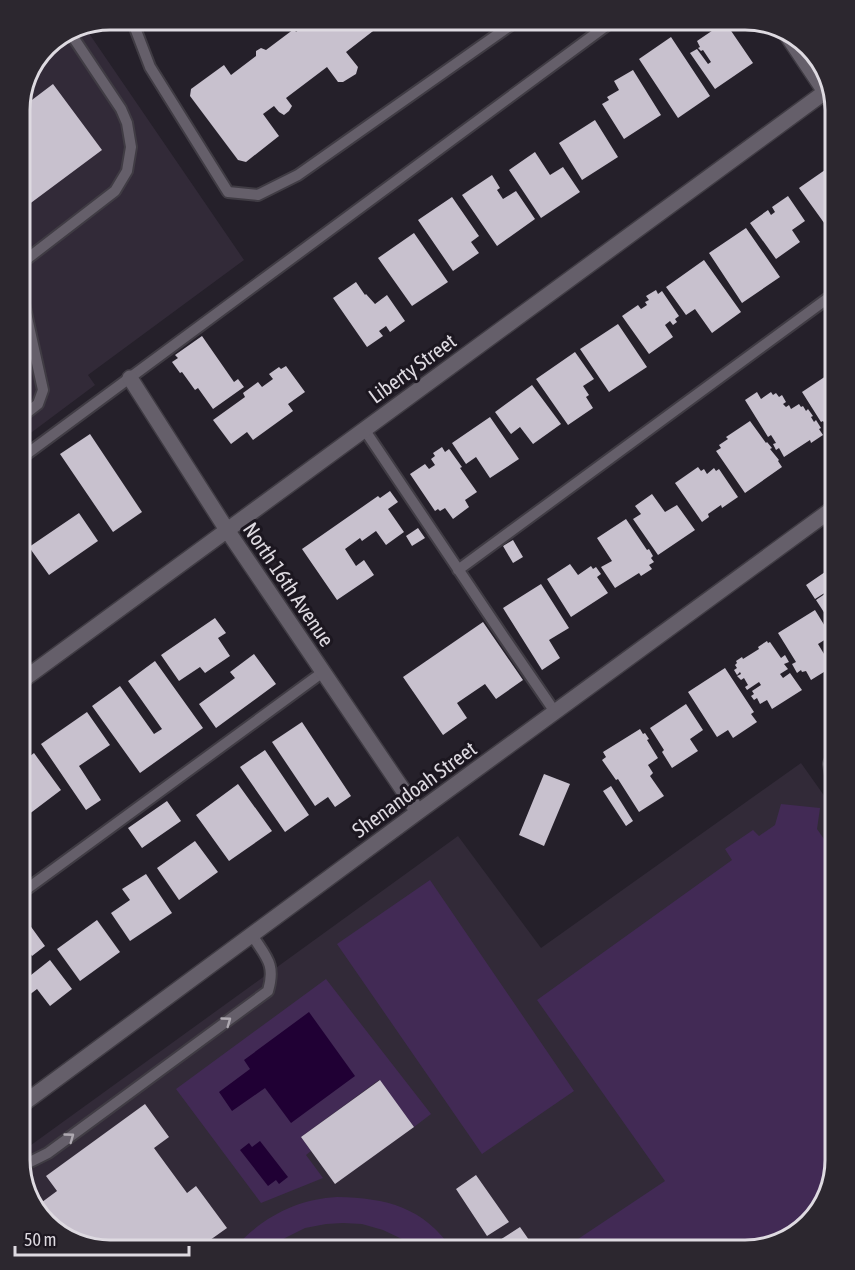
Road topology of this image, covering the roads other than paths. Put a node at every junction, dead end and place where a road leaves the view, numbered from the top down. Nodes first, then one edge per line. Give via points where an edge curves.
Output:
1 (136, 30) edge
2 (504, 30) edge
3 (600, 30) edge
4 (74, 38) edge
5 (798, 50) edge
6 (817, 75) edge
7 (823, 92) edge
8 (30, 257) edge
9 (825, 300) edge
10 (30, 331) edge
11 (130, 378) junction
12 (30, 410) edge
13 (364, 429) junction
14 (30, 452) edge
15 (825, 515) edge
16 (227, 530) junction
17 (458, 570) junction
18 (323, 672) junction
19 (30, 675) edge
20 (555, 712) junction
21 (418, 812) junction
22 (30, 887) edge
23 (252, 935) junction
24 (30, 1099) edge
25 (30, 1162) edge

1 - 2 lane via 150,67 228,192 258,195 298,175
3 - 11 lane
4 - 8 lane via 128,123 131,147 127,171 115,191
5 - 6 street
7 - 13 street, Liberty Street
9 - 17 lane
10 - 12 lane via 43,390 38,404
11 - 14 lane
11 - 16 street, North 16th Avenue
13 - 16 street, Liberty Street
13 - 17 lane
15 - 20 street, Shenandoah Street
16 - 18 street, North 16th Avenue
16 - 19 street, Liberty Street
17 - 20 lane
18 - 21 street, North 16th Avenue
18 - 22 lane
20 - 21 street, Shenandoah Street
21 - 23 street, Shenandoah Street
23 - 24 street, Shenandoah Street
25 -> 23 lane via 48,1153 268,991 272,978 270,963

